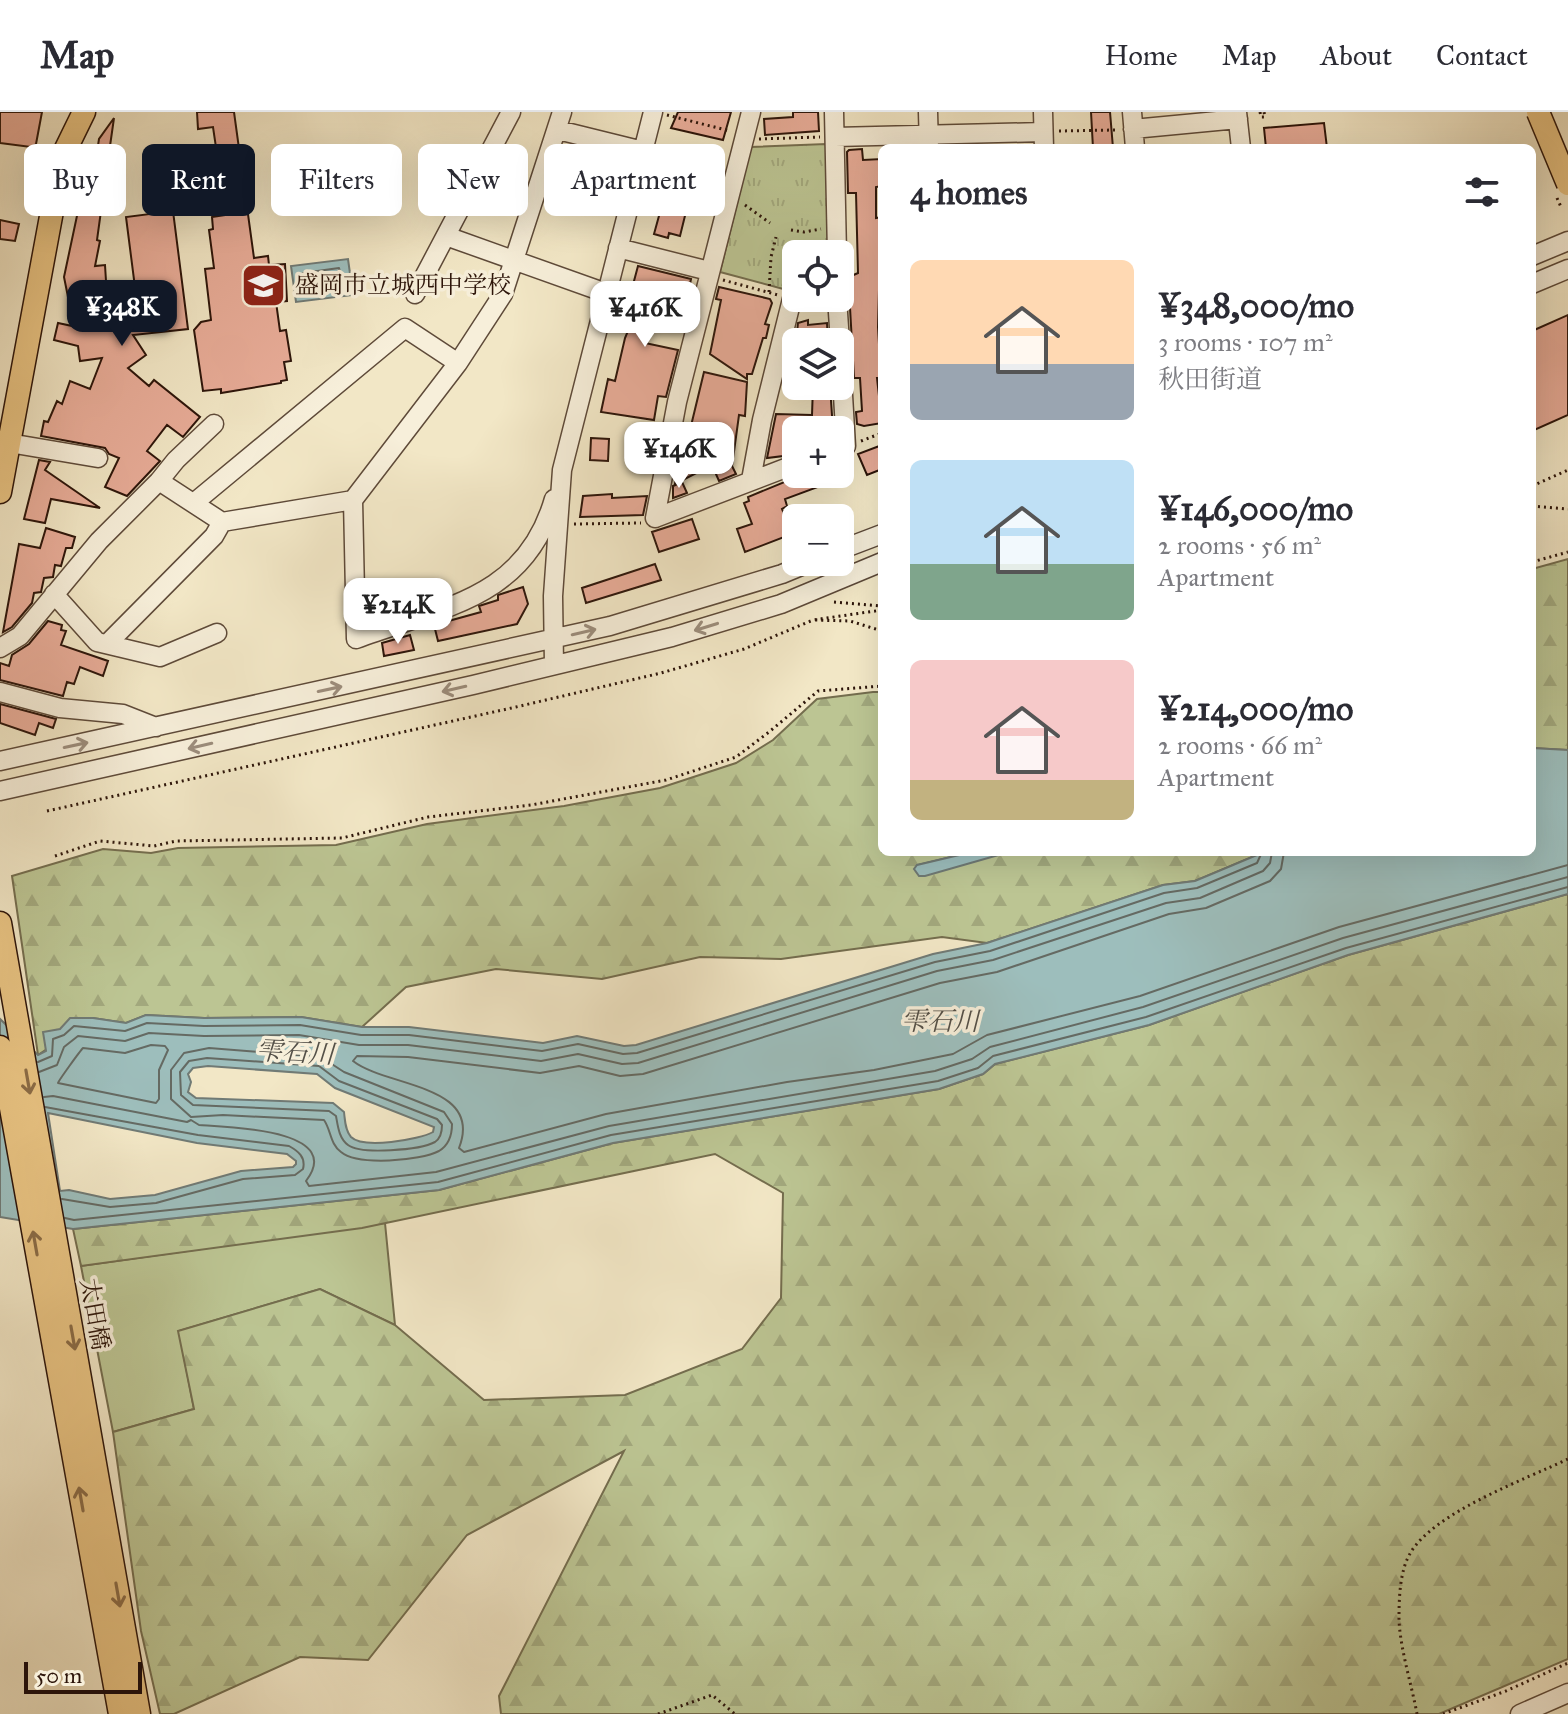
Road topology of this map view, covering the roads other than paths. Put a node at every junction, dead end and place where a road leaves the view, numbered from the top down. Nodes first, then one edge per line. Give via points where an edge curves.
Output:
1 (84, 112) edge
2 (511, 112) edge
3 (751, 112) edge
4 (834, 112) edge
5 (928, 112) edge
6 (1043, 112) edge
7 (1540, 112) edge
8 (660, 114) edge
9 (1238, 115) edge
10 (560, 121) edge
11 (1133, 130) edge
12 (835, 137) junction
13 (1043, 140) edge
14 (929, 142) edge
15 (624, 144) edge
16 (646, 144) edge
17 (1241, 144) edge
18 (1568, 184) edge
19 (1568, 198) edge
20 (626, 216) edge
21 (446, 236) junction
22 (836, 240) edge
23 (1568, 241) edge
24 (618, 248) junction
25 (1536, 254) edge
26 (514, 261) junction
27 (1568, 269) edge
28 (708, 273) junction
29 (1536, 282) edge
30 (606, 293) junction
31 (415, 294) dead end
32 (792, 312) edge
33 (458, 363) junction
34 (214, 424) dead end
35 (9, 443) junction
36 (98, 458) dead end
37 (782, 469) edge
38 (562, 470) junction
39 (751, 480) junction
40 (159, 481) junction
41 (0, 492) edge
42 (353, 500) junction
43 (195, 502) junction
44 (222, 522) junction
45 (878, 536) edge
46 (854, 545) edge
47 (878, 564) edge
48 (782, 572) edge
49 (54, 594) junction
50 (217, 633) dead end
51 (554, 639) junction
52 (108, 643) junction
53 (0, 648) edge
54 (554, 665) junction
55 (0, 692) edge
56 (157, 727) junction
57 (0, 761) edge
58 (0, 791) edge
59 (0, 923) edge
60 (0, 1047) edge
61 (1568, 1693) edge
62 (120, 1714) edge
63 (139, 1714) edge
64 (1520, 1714) edge

1 - 35 main road via 62,157
2 - 21 street
3 - 28 street
4 - 12 street
5 - 14 street
6 - 13 street
7 - 18 main road, bridge
7 - 19 street
8 - 16 street
9 - 11 street
9 - 17 street
10 - 15 street
10 - 26 street
12 - 14 street
12 - 22 street
13 - 14 street
20 - 24 street
21 - 26 street
21 - 31 street
23 - 25 street
24 - 28 street
24 - 30 street
26 - 30 street
26 - 33 street via 503,294
27 - 29 street
28 - 39 street via 655,518
30 - 38 street
32 - 39 street
33 - 42 street
33 - 43 street via 405,328
34 - 40 street
35 - 36 street
35 - 41 main road
37 - 39 street
38 - 42 street via 540,536 502,580 457,605 356,639
38 - 51 street
40 - 43 street
40 - 49 street
42 - 44 street
43 - 44 street
44 - 52 street
45 - 46 street
47 -> 54 street via 781,604
51 -> 48 street via 688,604
49 - 52 street via 97,642
49 - 53 street via 20,636
50 - 52 street via 160,657
51 - 54 street
56 -> 51 street
54 -> 58 street
55 - 56 street via 60,708 123,714
57 -> 56 street
59 -> 63 main road, 太田橋
62 -> 60 main road, 太田橋
61 - 64 street

